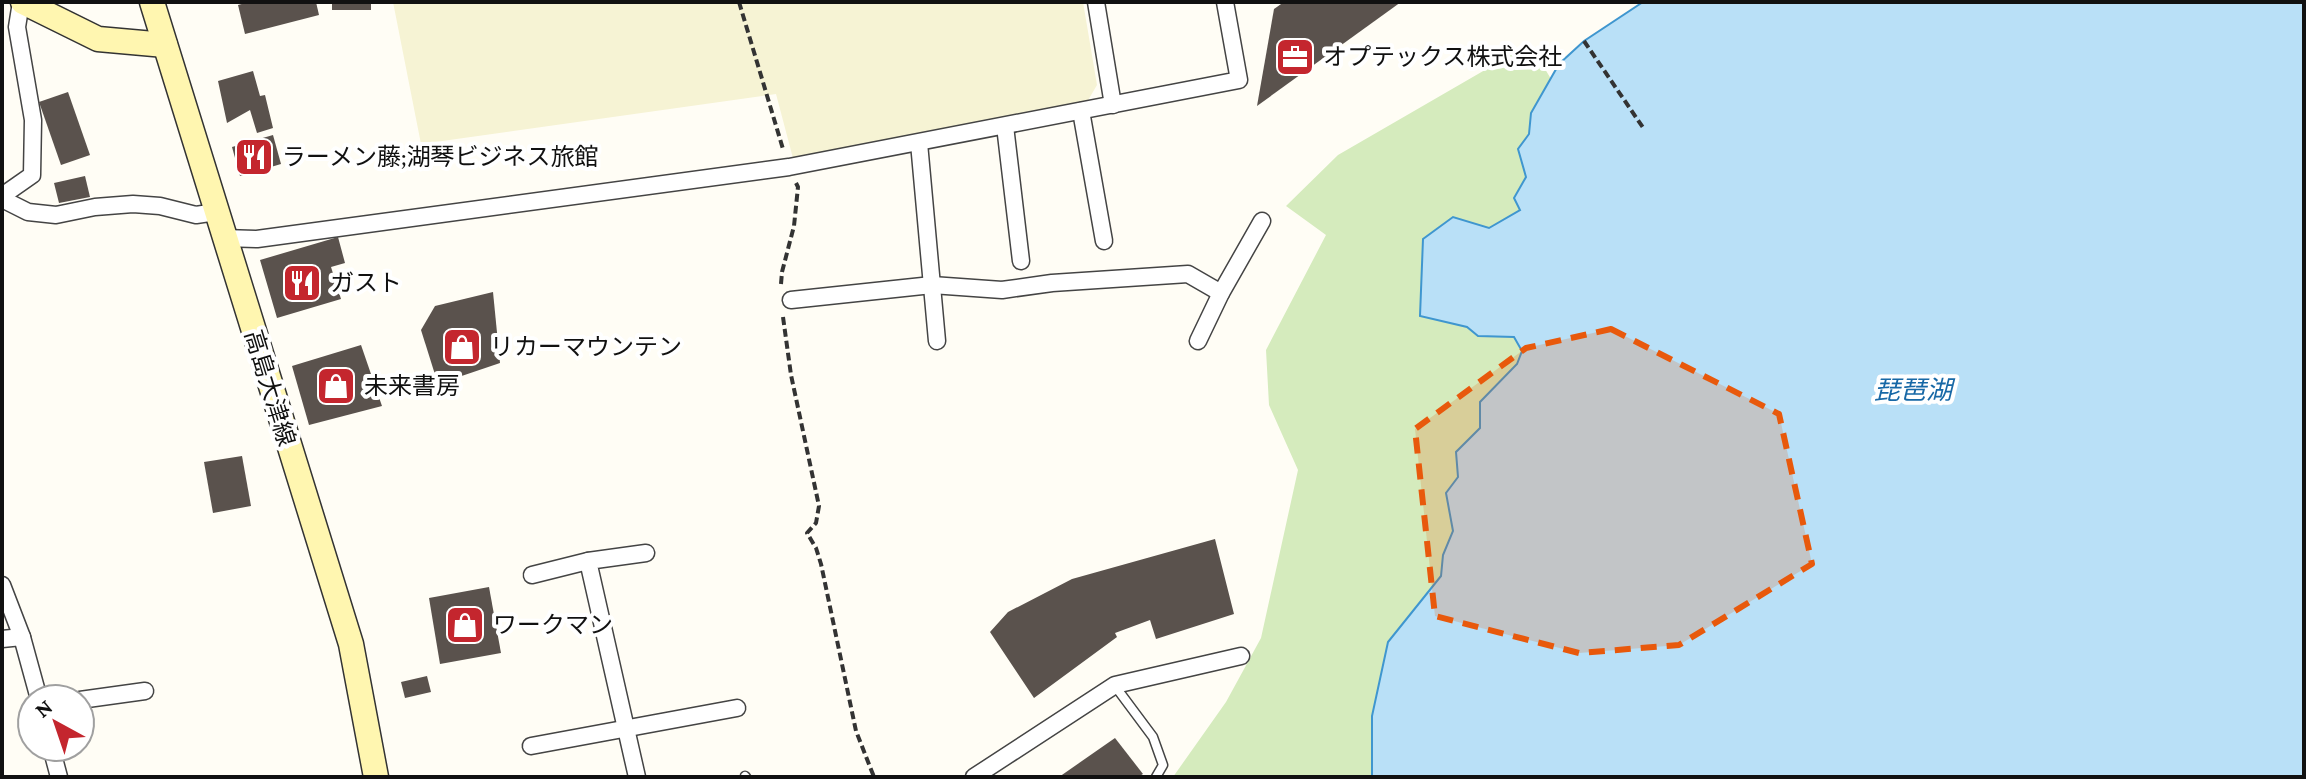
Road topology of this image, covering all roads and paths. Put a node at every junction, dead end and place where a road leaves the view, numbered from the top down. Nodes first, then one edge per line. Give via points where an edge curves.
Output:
1 (22, 2) edge
2 (152, 2) edge
3 (739, 2) edge
4 (1096, 2) edge
5 (1225, 2) edge
6 (1584, 41) dead end
7 (165, 45) junction
8 (1113, 105) junction
9 (1081, 111) junction
10 (1005, 126) junction
11 (1644, 129) dead end
12 (919, 143) junction
13 (789, 167) junction
14 (2, 197) edge
15 (216, 212) junction
16 (1262, 221) dead end
17 (223, 238) junction
18 (1104, 241) dead end
19 (1021, 261) dead end
20 (932, 285) junction
21 (1221, 293) junction
22 (784, 303) junction
23 (937, 341) dead end
24 (1198, 341) dead end
25 (646, 553) dead end
26 (588, 561) junction
27 (532, 575) dead end
28 (2, 585) edge
29 (22, 637) junction
30 (2, 639) edge
31 (1241, 656) dead end
32 (35, 683) edge
33 (1115, 685) junction
34 (145, 691) dead end
35 (96, 698) edge
36 (737, 708) dead end
37 (625, 728) junction
38 (531, 746) dead end
39 (376, 777) edge
40 (637, 777) edge
41 (874, 777) edge
42 (974, 777) edge
43 (1156, 777) edge

1 - 7 main road via 98,39
1 - 14 street via 17,27 33,120 32,175
2 - 7 main road, 高島大津線
3 - 13 path
4 - 8 street
5 - 8 street via 1239,80
6 - 11 path
7 - 15 main road, 高島大津線
8 - 9 street
9 - 10 street
9 - 18 street
10 - 12 street
10 - 19 street
12 - 13 street
12 - 20 street
13 - 17 street via 257,239
13 - 22 path via 798,187 782,272
14 - 15 street via 28,212 56,215 133,204 196,215
15 - 17 main road, 高島大津線
16 - 21 street
17 - 39 main road, 高島大津線 via 351,644
20 - 21 street via 1002,290 1188,274
20 - 22 street
20 - 23 street
21 - 24 street
22 - 41 path via 791,375 819,506 816,523 807,533 821,564 856,731
25 - 26 street
26 - 27 street
26 - 37 street
28 - 29 street
29 - 30 street
29 - 32 street
31 - 33 street
33 - 42 street
33 - 43 lane via 1153,737 1163,765
34 - 35 street
36 - 37 street
37 - 38 street
37 - 40 street

